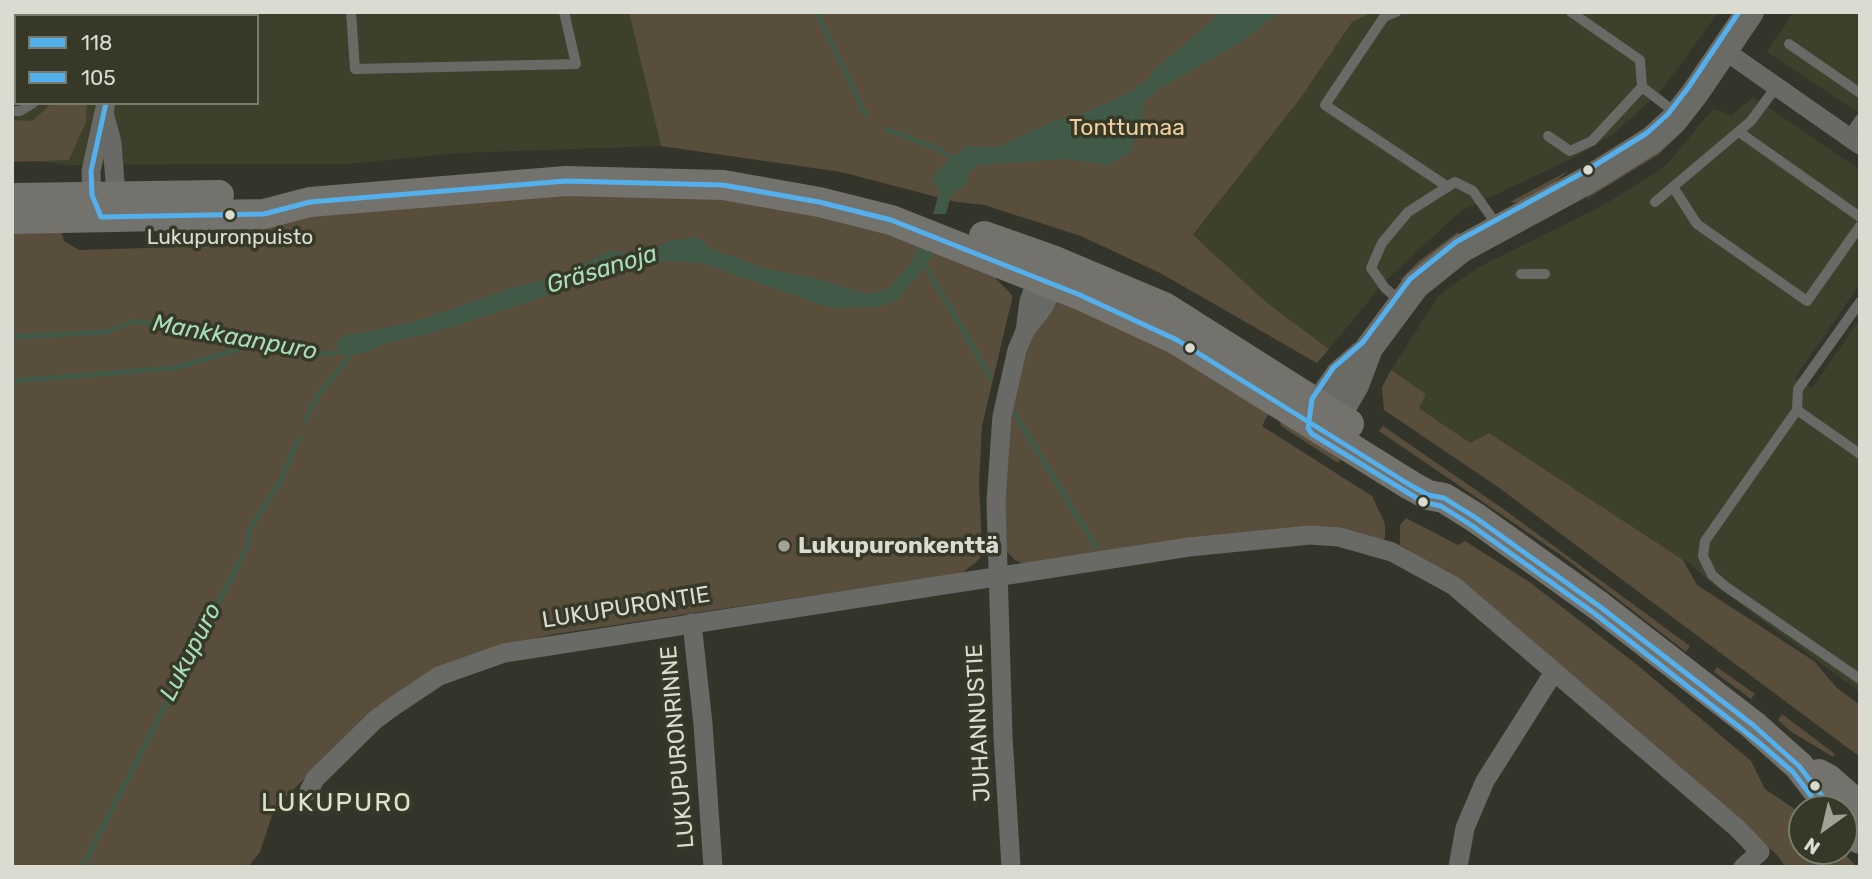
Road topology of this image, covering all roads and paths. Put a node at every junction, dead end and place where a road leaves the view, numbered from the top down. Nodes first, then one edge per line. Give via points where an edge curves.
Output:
1 (351, 12) edge
2 (564, 12) edge
3 (1396, 12) edge
4 (1571, 12) edge
5 (1750, 12) edge
6 (1790, 44) dead end
7 (1724, 50) junction
8 (1642, 86) junction
9 (1776, 87) junction
10 (1860, 93) edge
11 (30, 105) edge
12 (106, 110) edge
13 (12, 111) edge
14 (1678, 114) junction
15 (1860, 119) edge
16 (1739, 132) junction
17 (1548, 136) dead end
18 (1854, 141) edge
19 (1448, 187) junction
20 (1672, 187) junction
21 (12, 198) edge
22 (103, 202) junction
23 (1655, 202) dead end
24 (1860, 217) edge
25 (12, 219) edge
26 (1860, 226) edge
27 (1499, 228) junction
28 (1521, 274) dead end
29 (1545, 274) dead end
30 (1049, 275) junction
31 (1400, 301) junction
32 (1860, 302) edge
33 (1797, 410) junction
34 (1324, 415) junction
35 (1860, 454) edge
36 (997, 577) junction
37 (692, 623) junction
38 (1554, 672) junction
39 (1860, 679) edge
40 (1799, 766) junction
41 (309, 791) dead end
42 (1821, 795) edge
43 (1860, 807) edge
44 (713, 867) edge
45 (1011, 867) edge
46 (1458, 867) edge
47 (1743, 867) edge

1 - 2 lane via 355,69 576,64
3 - 19 lane via 1384,18 1325,105
4 - 8 lane via 1640,60
5 - 7 main road
6 - 10 lane
7 - 9 street
7 - 14 main road
8 - 14 lane
8 - 17 lane via 1592,141 1570,151
9 - 16 lane
9 - 18 street
11 - 13 lane
12 - 22 street via 112,143
14 - 27 main road via 1631,154
15 - 18 lane
16 - 20 lane
16 - 24 lane
19 - 27 lane via 1455,182 1473,191
19 - 31 lane via 1408,212 1382,243 1371,268
20 - 23 lane
20 - 26 lane via 1697,224 1807,301
21 - 22 main road
22 - 25 main road
22 - 30 main road via 265,194 310,202 566,181 723,185 891,220 932,221
27 - 31 main road via 1433,269
28 - 29 lane
30 - 34 main road via 1164,307
30 - 36 street, JUHANNUSTIE via 1029,301 1002,416
31 - 34 main road via 1369,348 1340,374
32 - 33 lane via 1798,390
33 - 35 lane
33 - 39 lane via 1704,541 1703,556 1712,575 1725,586
34 - 40 main road via 1428,495 1444,498 1600,606
36 - 37 street, LUKUPURONTIE
36 - 38 street, LUKUPURONTIE via 1189,547 1310,535 1339,537 1392,552 1435,573
36 - 45 street, JUHANNUSTIE
37 - 41 street, LUKUPURONTIE via 535,646 439,676 375,720 315,779
37 - 44 street, LUKUPURONRINNE
38 - 46 street via 1485,781 1465,828
38 - 47 street, LUKUPURONTIE via 1737,828 1760,852
40 - 42 main road
40 - 43 main road via 1828,779

